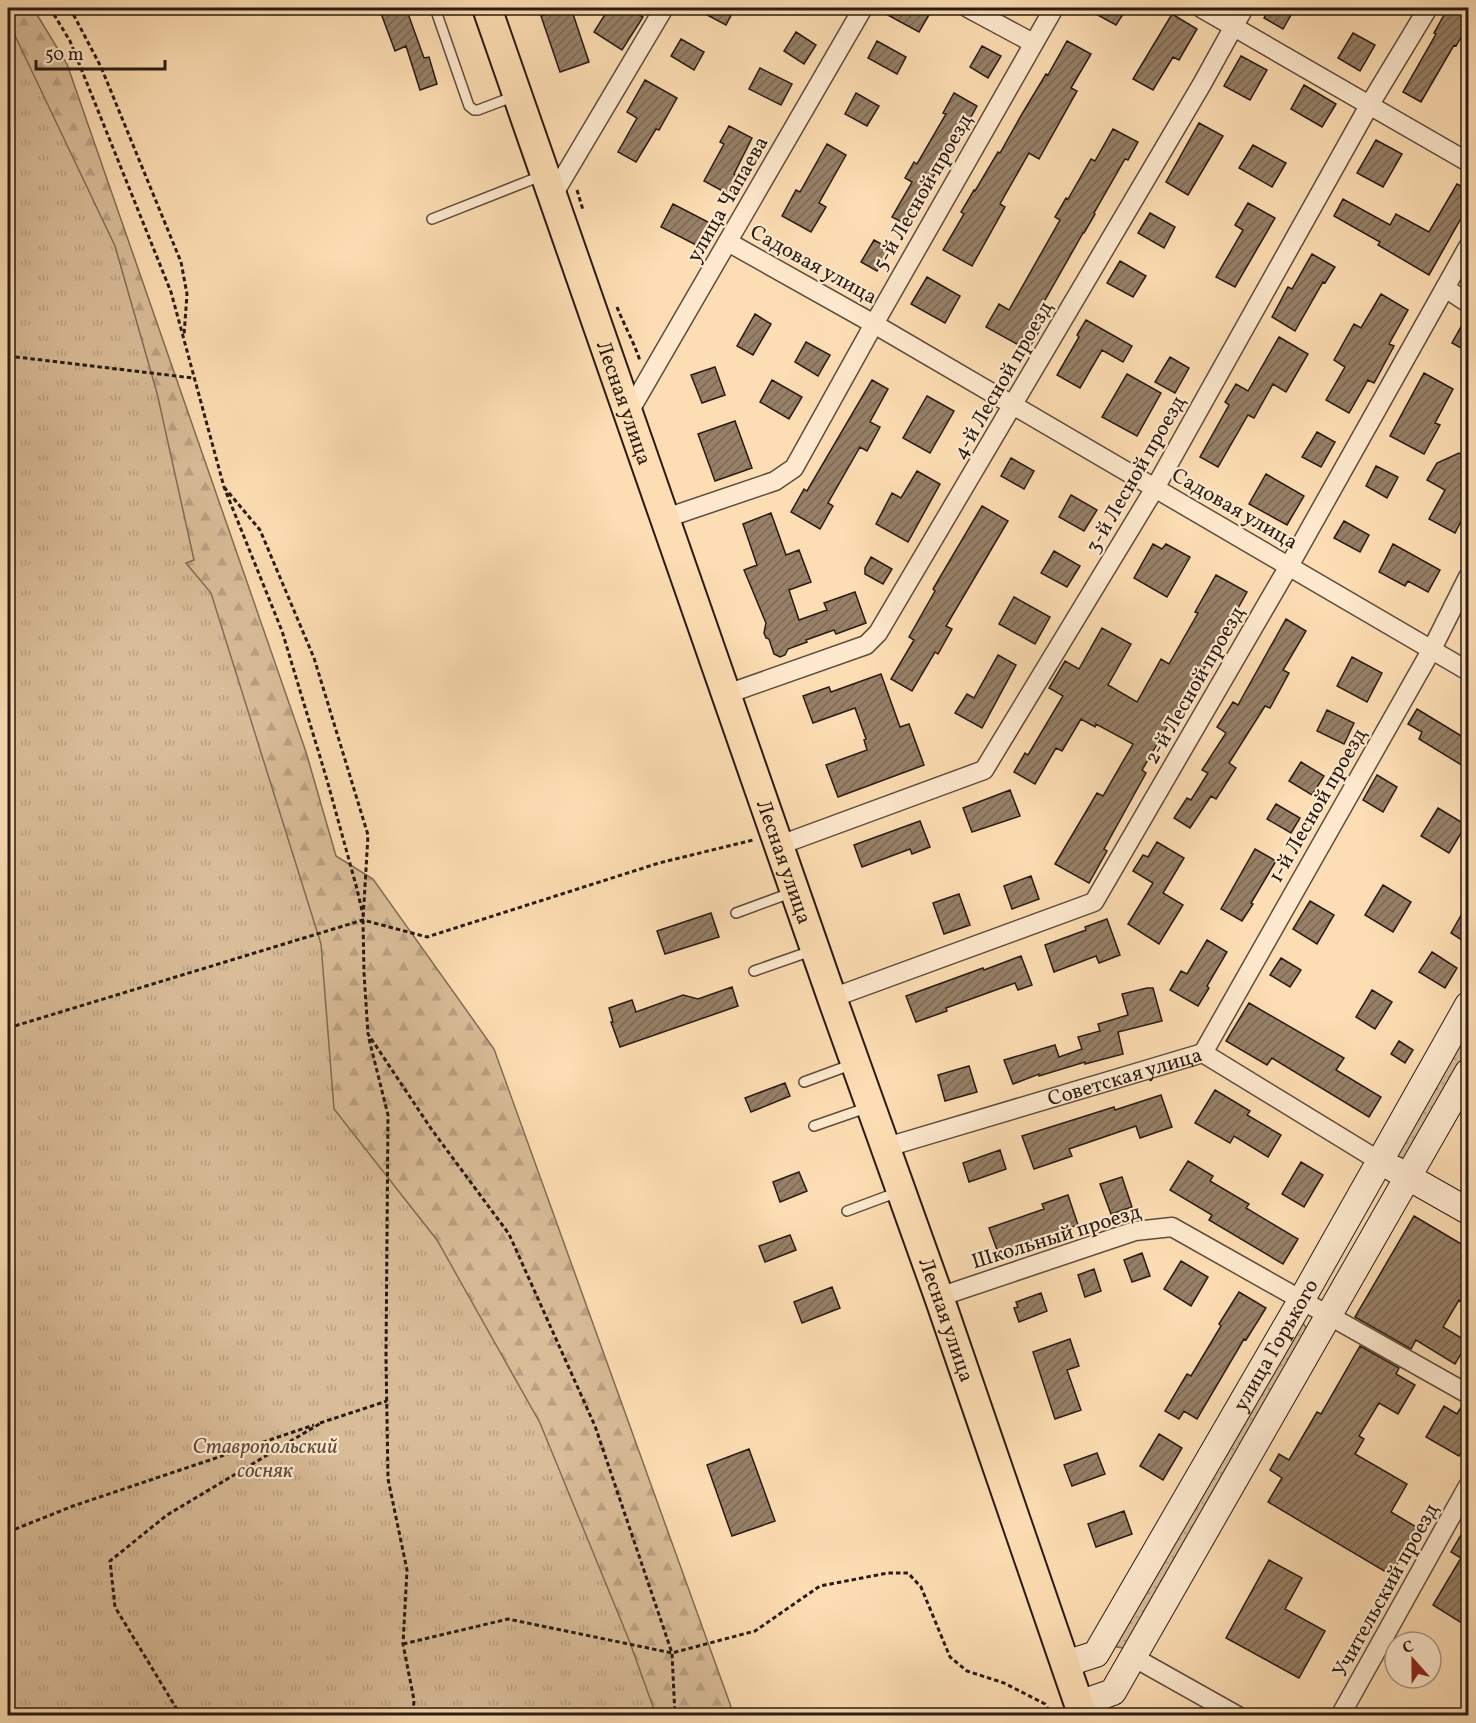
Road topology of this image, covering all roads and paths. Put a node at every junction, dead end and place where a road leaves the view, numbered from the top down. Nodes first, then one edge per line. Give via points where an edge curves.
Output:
1 (50, 8) edge
2 (70, 8) edge
3 (437, 8) edge
4 (487, 8) edge
5 (664, 8) edge
6 (863, 8) edge
7 (968, 8) edge
8 (1054, 8) edge
9 (1201, 8) edge
10 (1244, 8) edge
11 (1428, 8) edge
12 (1234, 27) junction
13 (1034, 43) junction
14 (518, 95) junction
15 (1370, 104) junction
16 (1468, 162) edge
17 (556, 179) junction
18 (585, 215) dead end
19 (432, 219) dead end
20 (728, 242) junction
21 (1468, 247) edge
22 (1445, 288) junction
23 (1468, 303) edge
24 (616, 304) dead end
25 (874, 324) junction
26 (184, 341) junction
27 (8, 356) edge
28 (642, 369) dead end
29 (194, 378) junction
30 (1013, 405) junction
31 (629, 412) junction
32 (224, 487) junction
33 (1155, 488) junction
34 (666, 518) junction
35 (1289, 566) junction
36 (1468, 577) edge
37 (1432, 649) junction
38 (1468, 671) edge
39 (727, 694) junction
40 (769, 842) junction
41 (795, 891) junction
42 (736, 913) dead end
43 (363, 920) junction
44 (815, 949) junction
45 (754, 971) dead end
46 (832, 998) junction
47 (1468, 1005) edge
48 (8, 1028) edge
49 (368, 1034) junction
50 (1203, 1053) junction
51 (856, 1063) junction
52 (1468, 1072) edge
53 (804, 1082) dead end
54 (872, 1106) junction
55 (814, 1126) dead end
56 (886, 1147) junction
57 (1381, 1162) junction
58 (1407, 1177) junction
59 (902, 1191) junction
60 (847, 1211) dead end
61 (1468, 1211) edge
62 (939, 1297) junction
63 (1302, 1299) junction
64 (1329, 1315) junction
65 (1468, 1394) edge
66 (387, 1401) junction
67 (321, 1423) junction
68 (1468, 1486) edge
69 (8, 1532) edge
70 (403, 1644) junction
71 (672, 1653) junction
72 (1133, 1658) junction
73 (1065, 1664) junction
74 (1081, 1710) edge
75 (181, 1716) edge
76 (413, 1716) edge
77 (675, 1716) edge
78 (1052, 1716) edge
79 (1238, 1716) edge
80 (1340, 1716) edge

1 - 26 path via 70,41 171,292
2 - 26 path via 100,67 181,262 187,294
3 - 14 lane via 469,106 478,110
4 - 14 main road, Лесная улица
5 - 17 street
6 - 20 street, улица Чапаева
7 - 13 street
8 - 13 street, 5-й Лесной проезд
9 - 12 street
10 - 12 street, 4-й Лесной проезд
11 - 15 street, 3-й Лесной проезд
12 - 15 street
12 - 30 street, 4-й Лесной проезд
13 - 25 street, 5-й Лесной проезд
14 - 17 main road, Лесная улица
15 - 16 street
15 - 33 street, 3-й Лесной проезд
17 - 18 path
17 - 19 lane
17 - 31 main road, Лесная улица
20 - 25 street, Садовая улица
20 - 31 street, улица Чапаева
21 - 22 street, 2-й Лесной проезд
22 - 23 street
22 - 35 street, 2-й Лесной проезд
24 - 28 path
25 - 30 street, Садовая улица
25 - 34 street, 5-й Лесной проезд via 794,468 775,481
26 - 29 path
27 - 29 path
29 - 32 path
30 - 33 street, Садовая улица
30 - 39 street, 4-й Лесной проезд via 879,633 866,645
31 - 34 main road, Лесная улица
32 - 43 path via 282,631 327,780
32 - 43 path via 260,530 314,658 368,835
33 - 35 street, Садовая улица
33 - 40 street, 3-й Лесной проезд via 984,770
34 - 39 main road, Лесная улица
35 - 37 street, Садовая улица
35 - 46 street, 2-й Лесной проезд via 1094,902
36 - 37 street, 1-й Лесной проезд
37 - 38 street, Садовая улица
37 - 50 street, 1-й Лесной проезд
39 - 40 main road, Лесная улица
40 - 41 main road, Лесная улица
40 - 43 path via 659,863 427,937
41 - 42 lane
41 - 44 main road, Лесная улица
43 - 48 path
43 - 49 path
44 - 45 lane
44 - 46 main road, Лесная улица
46 - 51 main road, Лесная улица
47 - 57 main road, улица Горького
49 - 66 path via 388,1115
49 - 71 path via 432,1130 509,1234 595,1426
50 - 56 street, Советская улица
50 - 57 street, Советская улица
51 - 53 lane
51 - 54 main road, Лесная улица
52 - 58 main road, улица Горького
54 - 55 lane
54 - 56 main road, Лесная улица
56 - 59 main road, Лесная улица
57 - 58 main road, Советская улица
57 - 63 main road, улица Горького
58 - 61 main road, Советская улица
58 - 64 main road, улица Горького
59 - 60 lane
59 - 62 main road, Лесная улица
62 - 63 street, Школьный проезд via 1135,1231 1172,1227
62 - 73 main road, Лесная улица
63 - 64 street, Школьный проезд
63 - 73 main road, улица Горького via 1096,1654
64 - 65 street, Школьный проезд
64 - 72 main road, улица Горького
66 - 67 path
66 - 70 path via 388,1479 407,1570
67 - 69 path
67 - 75 path via 167,1515 110,1561 115,1607
68 - 80 street, Учительский проезд
70 - 71 path via 508,1619
70 - 76 path via 414,1700
71 - 77 path
71 - 78 path via 755,1631 820,1586 888,1572 908,1573 921,1587 950,1657 967,1671 1004,1683 1045,1704
72 - 74 main road, улица Горького via 1113,1692
72 - 79 street
73 - 74 main road, Лесная улица

